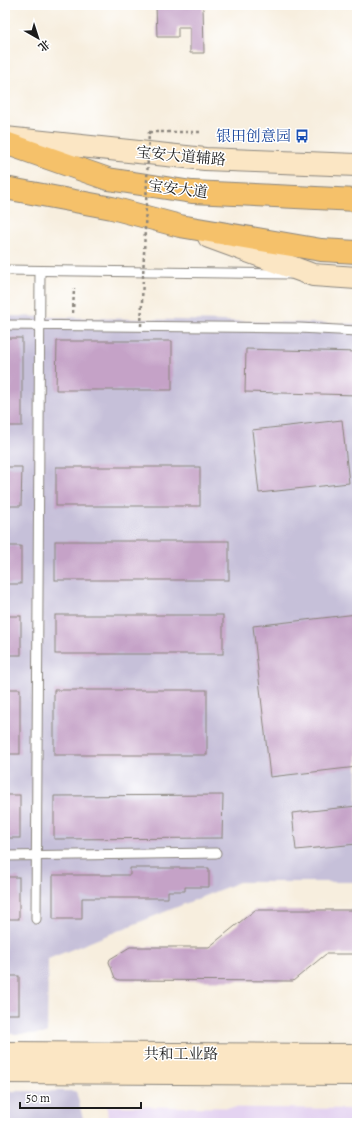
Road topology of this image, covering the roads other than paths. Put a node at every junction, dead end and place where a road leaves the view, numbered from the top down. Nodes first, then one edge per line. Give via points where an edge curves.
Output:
1 (5, 138) edge
2 (5, 143) edge
3 (357, 166) edge
4 (5, 188) edge
5 (357, 200) edge
6 (180, 226) junction
7 (357, 252) edge
8 (5, 270) edge
9 (40, 271) junction
10 (313, 275) junction
11 (357, 278) edge
12 (5, 325) edge
13 (40, 325) junction
14 (357, 331) edge
15 (216, 853) dead end
16 (5, 856) edge
17 (36, 856) junction
18 (36, 919) dead end
19 (5, 1053) edge
20 (357, 1055) edge
21 (5, 1072) edge
22 (357, 1074) edge

1 - 3 street, 宝安大道辅路 via 205,159
2 - 5 main road, 宝安大道 via 108,179 192,192
4 - 6 main road, 宝安大道 via 112,208
6 - 7 main road, 宝安大道 via 321,250
6 - 10 street
8 - 9 lane
9 - 10 lane
9 - 13 lane
10 - 11 street
12 - 13 lane
13 - 14 lane
13 - 17 lane
15 - 17 lane
16 - 17 lane
17 - 18 lane
19 - 20 street, 共和工业路
21 - 22 street, 共和工业路

